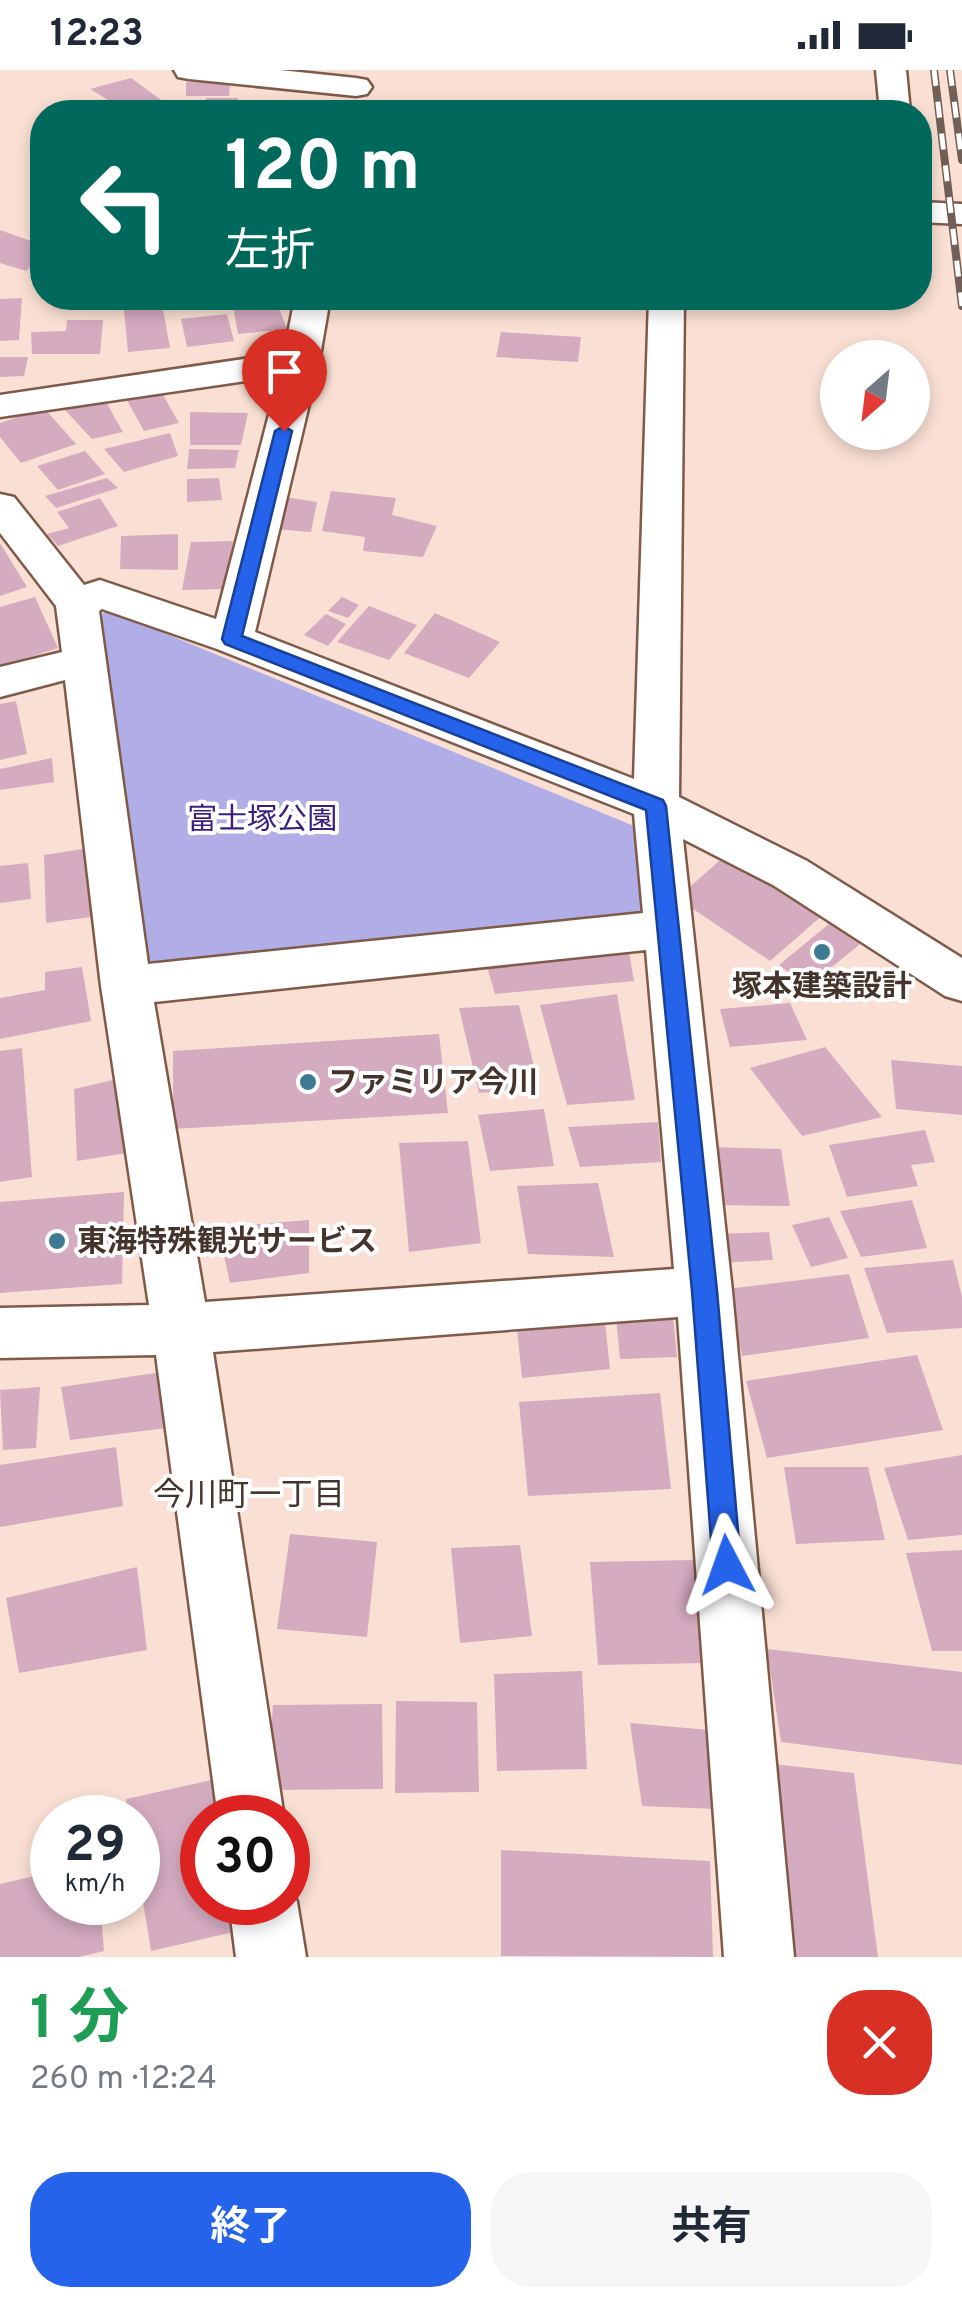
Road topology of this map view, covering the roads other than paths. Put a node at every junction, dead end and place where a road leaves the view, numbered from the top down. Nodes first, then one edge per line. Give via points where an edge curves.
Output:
1 (189, 70) edge
2 (890, 70) edge
3 (355, 90) edge
4 (894, 100) edge
5 (932, 213) edge
6 (962, 214) edge
7 (310, 310) edge
8 (667, 310) edge
9 (301, 362) junction
10 (0, 406) edge
11 (0, 506) edge
12 (77, 604) junction
13 (232, 639) junction
14 (84, 661) junction
15 (0, 682) edge
16 (656, 806) junction
17 (668, 928) junction
18 (962, 982) edge
19 (126, 986) junction
20 (704, 1291) junction
21 (181, 1329) junction
22 (0, 1333) edge
23 (248, 1795) edge
24 (266, 1925) edge
25 (270, 1957) edge
26 (759, 1957) edge

1 - 3 street
2 - 4 street
5 - 6 street
7 - 9 street
8 - 16 street
9 - 10 street
9 - 13 street
11 - 12 street
12 - 13 street via 100,594
12 - 14 street
13 - 16 street
14 - 15 street
14 - 19 street
16 - 17 street
16 - 18 street via 790,873
17 - 19 street
17 - 20 street
19 - 21 street
20 - 21 street
20 - 26 street
21 - 22 street
21 - 23 street
24 - 25 street

